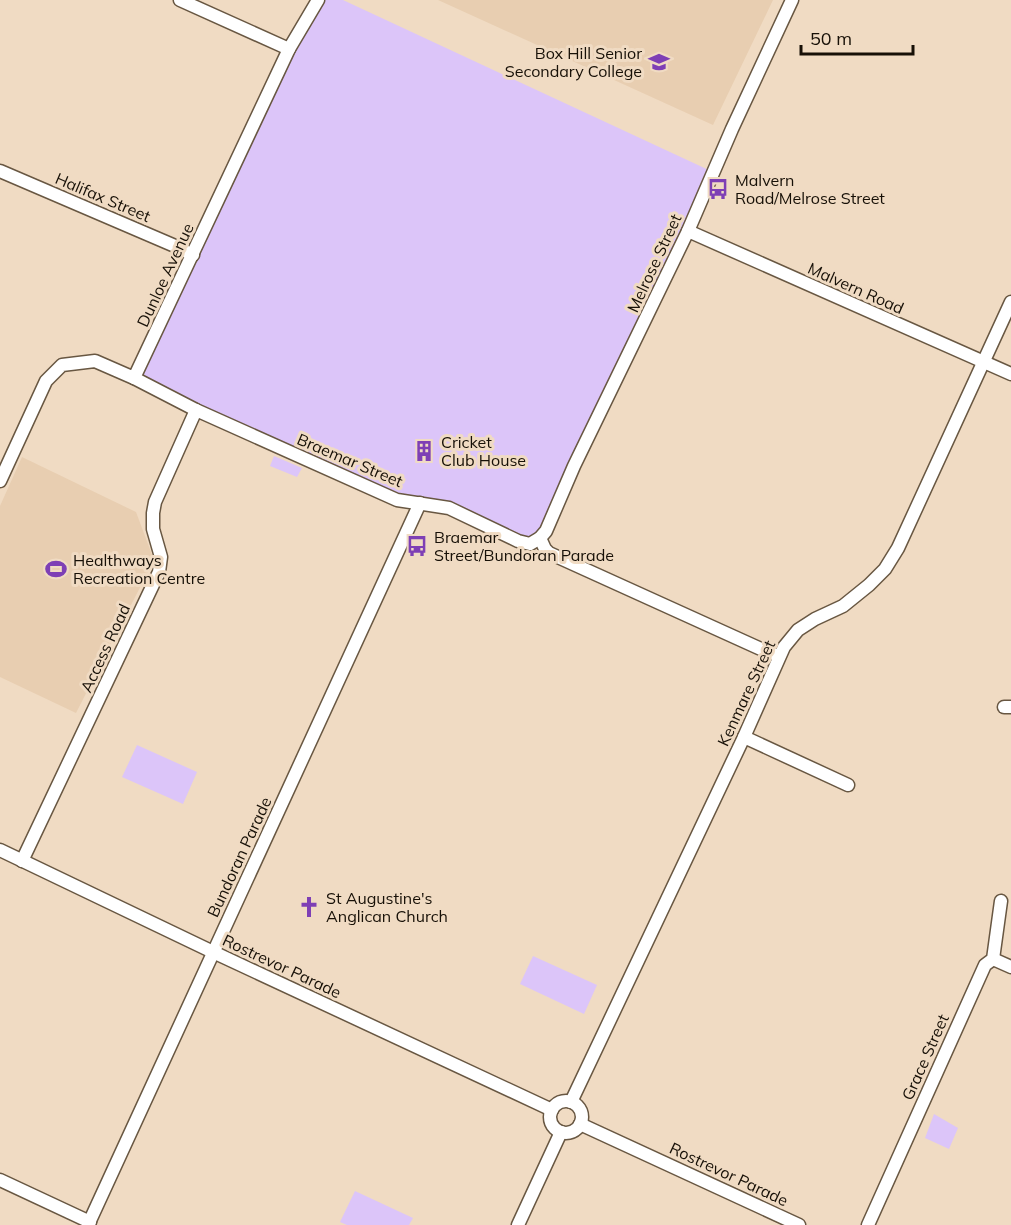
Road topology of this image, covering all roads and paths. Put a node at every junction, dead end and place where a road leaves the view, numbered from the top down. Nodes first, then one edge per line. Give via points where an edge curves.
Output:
1 (180, 0) edge
2 (318, 0) edge
3 (792, 0) edge
4 (289, 49) junction
5 (0, 171) edge
6 (688, 231) junction
7 (193, 255) junction
8 (1011, 302) edge
9 (984, 362) junction
10 (1011, 375) edge
11 (134, 378) junction
12 (196, 410) junction
13 (0, 481) edge
14 (420, 503) junction
15 (540, 538) junction
16 (779, 656) junction
17 (744, 737) junction
18 (848, 785) dead end
19 (0, 850) edge
20 (22, 861) junction
21 (1001, 901) dead end
22 (213, 952) junction
23 (993, 959) junction
24 (1011, 967) edge
25 (572, 1102) junction
26 (552, 1110) junction
27 (580, 1124) junction
28 (561, 1132) junction
29 (0, 1180) edge
30 (89, 1223) edge
31 (518, 1225) edge
32 (799, 1225) edge
33 (868, 1225) edge

1 - 4 street
2 - 4 street, Dunloe Avenue
3 - 6 street, Melrose Street
4 - 7 street, Dunloe Avenue
5 - 7 street, Halifax Street
6 - 9 street, Malvern Road
6 - 15 street, Melrose Street
7 - 11 street, Dunloe Avenue
8 - 9 street, Kenmare Street
9 - 10 street, Malvern Road
9 - 16 street, Kenmare Street via 885,569 843,606 798,630
11 - 12 street, Braemar Street
11 - 13 street via 95,362 62,365 46,381
12 - 14 street, Braemar Street via 397,500
12 - 20 street, Access Road via 155,502 153,529 161,557 159,572
14 - 15 street, Braemar Street via 448,508 518,541 530,544
14 - 22 street, Bundoran Parade
15 - 16 street via 549,553
16 - 17 street, Kenmare Street
17 - 18 street
17 - 25 street, Kenmare Street
19 - 20 street, Rostrevor Parade
20 - 22 street, Rostrevor Parade
21 - 23 street, Grace Street
22 - 26 street, Rostrevor Parade
22 - 30 street, Bundoran Parade
23 - 24 street
23 - 33 street, Grace Street via 985,965
25 - 26 street via 560,1102
25 - 27 street via 580,1110
26 - 28 street via 552,1125
27 - 28 street via 569,1133
27 - 32 street, Rostrevor Parade
28 - 31 street
29 - 30 street

